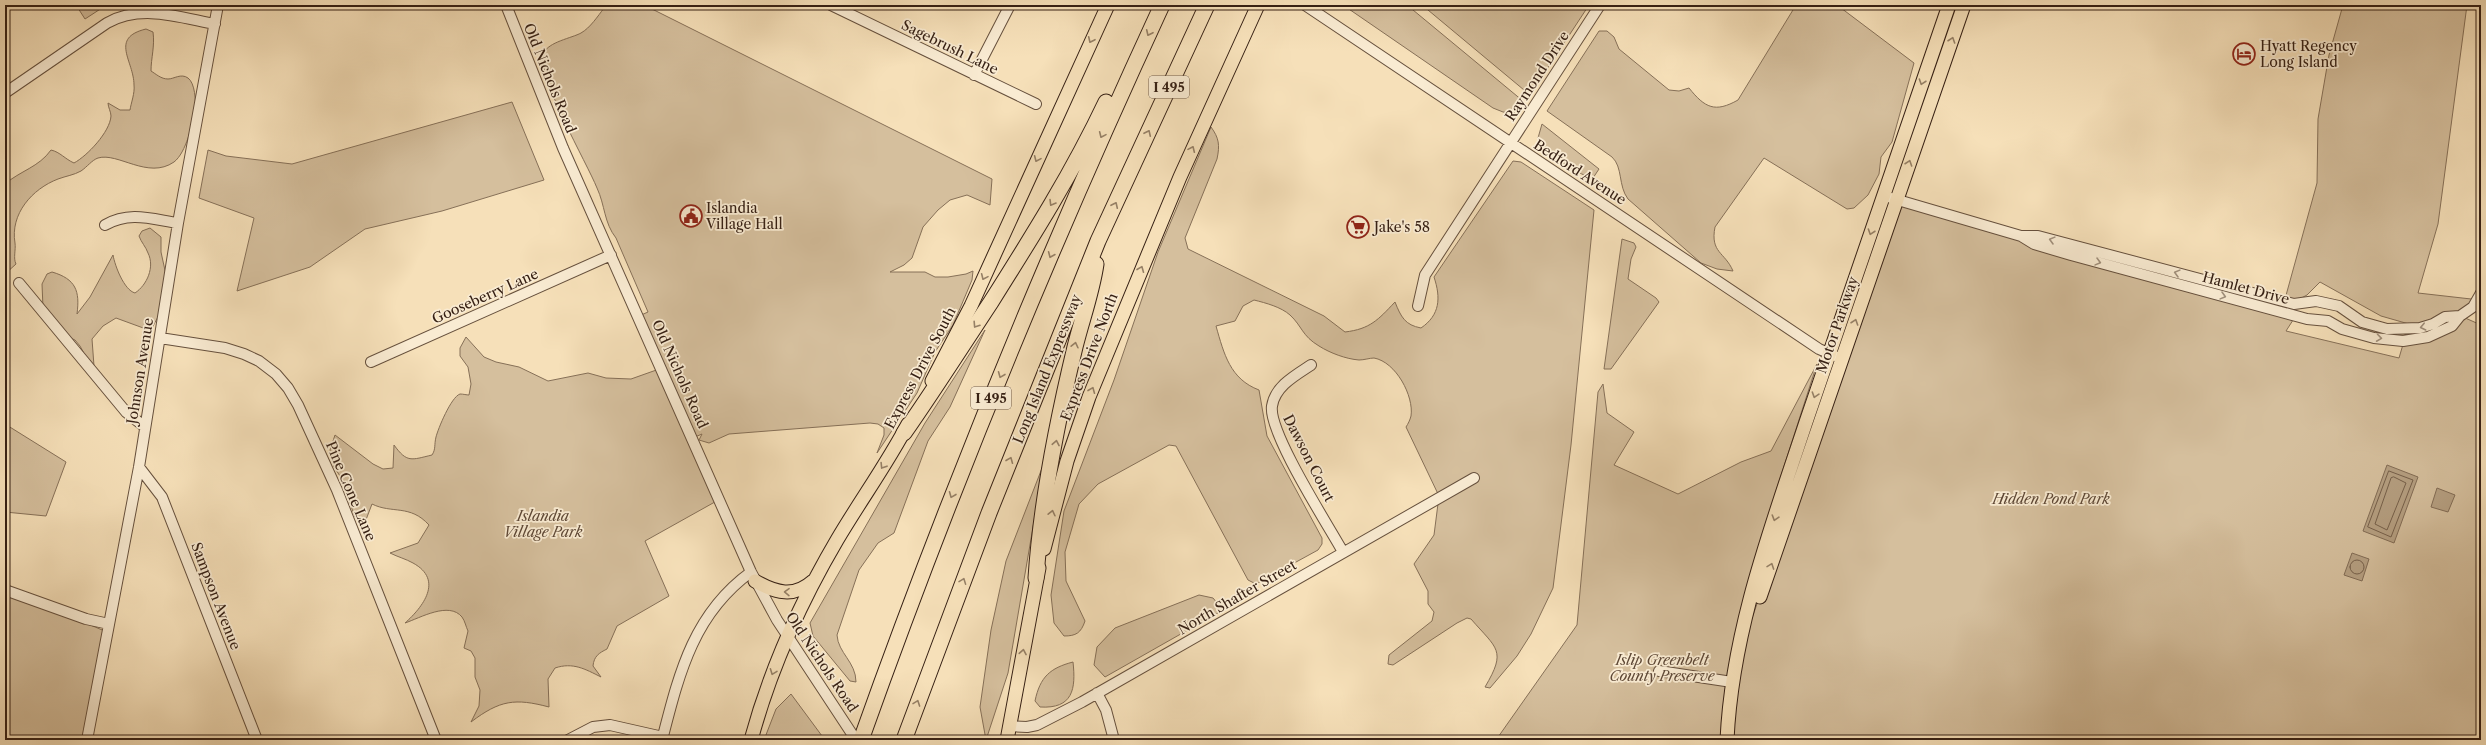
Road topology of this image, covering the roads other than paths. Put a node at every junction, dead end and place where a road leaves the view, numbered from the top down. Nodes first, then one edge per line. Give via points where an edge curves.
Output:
1 (218, 5) edge
2 (506, 5) edge
3 (831, 5) edge
4 (1010, 5) edge
5 (1108, 5) edge
6 (1162, 5) edge
7 (1207, 5) edge
8 (1258, 5) edge
9 (1305, 5) edge
10 (1600, 5) edge
11 (1949, 5) edge
12 (1964, 5) edge
13 (215, 24) junction
14 (1136, 62) junction
15 (974, 75) junction
16 (5, 93) edge
17 (1036, 104) dead end
18 (1510, 143) junction
19 (1883, 195) junction
20 (1897, 200) junction
21 (178, 223) junction
22 (104, 225) dead end
23 (2021, 236) junction
24 (1098, 241) junction
25 (611, 255) junction
26 (19, 283) dead end
27 (2481, 293) edge
28 (2311, 302) junction
29 (1418, 306) dead end
30 (2349, 314) junction
31 (2460, 316) junction
32 (2306, 319) junction
33 (2342, 329) junction
34 (160, 338) junction
35 (1829, 354) junction
36 (1842, 359) junction
37 (371, 362) dead end
38 (1310, 365) dead end
39 (145, 427) junction
40 (904, 433) junction
41 (140, 467) junction
42 (1474, 478) dead end
43 (1343, 552) junction
44 (753, 576) junction
45 (816, 578) junction
46 (1036, 578) junction
47 (5, 590) edge
48 (109, 624) junction
49 (788, 636) junction
50 (1737, 654) junction
51 (1659, 671) dead end
52 (1732, 682) junction
53 (1097, 693) junction
54 (1010, 726) junction
55 (663, 738) edge
56 (87, 740) edge
57 (257, 740) edge
58 (436, 740) edge
59 (568, 740) edge
60 (751, 740) edge
61 (856, 740) edge
62 (861, 740) edge
63 (904, 740) edge
64 (1007, 740) edge
65 (1114, 740) edge
66 (1727, 740) edge

1 - 13 street, Johnson Avenue
2 - 25 street, Old Nichols Road via 560,141
3 - 15 street, Sagebrush Lane
4 - 15 street
5 -> 40 main road, Express Drive South via 971,306
6 -> 14 highway, I 495
24 -> 7 highway, Long Island Expressway / I 495
46 -> 8 main road, Express Drive North via 1066,461 1087,403 1171,197
9 - 18 street, Bedford Avenue
10 - 18 street, Raymond Drive
11 -> 19 main road, Motor Parkway
20 -> 12 main road, Motor Parkway
13 - 16 street via 143,12 125,15 107,23
13 - 21 street, Johnson Avenue
14 -> 40 highway via 1111,91 1067,179 929,398
14 -> 62 highway, I 495 via 1052,250 972,443
15 - 17 street, Sagebrush Lane
18 - 29 street, Raymond Drive via 1425,275
18 - 35 street, Bedford Avenue
19 - 20 street, Hamlet Drive
19 -> 35 main road, Motor Parkway
20 - 23 street, Hamlet Drive
36 -> 20 main road, Motor Parkway
21 - 22 street via 125,216
21 - 34 street, Johnson Avenue
28 -> 23 street, Hamlet Drive via 2294,304 2038,236
23 -> 32 street, Hamlet Drive via 2034,244 2071,255
46 -> 24 highway via 1039,530 1075,347 1094,280
63 -> 24 highway, Long Island Expressway / I 495 via 989,513
25 - 37 street, Gooseberry Lane
25 - 44 street, Old Nichols Road
26 - 39 street via 126,412
27 - 31 street, Hamlet Drive via 2473,307
28 - 30 street, Hamlet Drive via 2339,306
28 - 32 street
31 -> 30 street, Hamlet Drive via 2444,317 2434,324 2420,328 2394,330 2374,327
30 - 33 street
33 -> 31 street, Hamlet Drive via 2374,338 2403,341 2428,337 2444,330 2452,326
32 - 33 street, Hamlet Drive via 2328,321
34 - 39 street, Johnson Avenue
34 - 58 street, Pine Cone Lane via 225,348 244,354 259,361 276,374 288,388 337,490
35 - 36 street, Bedford Avenue
35 -> 50 main road, Motor Parkway via 1773,523
50 -> 36 main road, Motor Parkway via 1750,624
38 - 43 street, Dawson Court via 1289,379 1277,392 1272,405 1272,419
39 - 41 street, Johnson Avenue
40 -> 45 main road, Express Drive South via 836,541
41 - 48 street, Johnson Avenue
41 - 57 street, Sampson Avenue via 162,497
42 - 43 street, North Shafter Street
43 - 53 street, North Shafter Street
45 -> 44 main road via 801,590 790,593 775,590
44 - 49 street, Old Nichols Road
44 - 55 street via 719,599 700,628 681,674
45 - 49 main road, Express Drive South
54 -> 46 main road, Express Drive North
47 - 48 street via 86,620
48 - 56 street, Johnson Avenue
49 -> 60 main road, Express Drive South via 772,674
49 - 61 street, Old Nichols Road
50 - 52 main road, Motor Parkway
51 - 52 street
52 - 66 main road, Motor Parkway
53 - 54 street, North Shafter Street via 1037,725
53 - 65 street via 1106,710
54 - 64 main road, Express Drive North
55 - 59 street via 610,725 593,727

